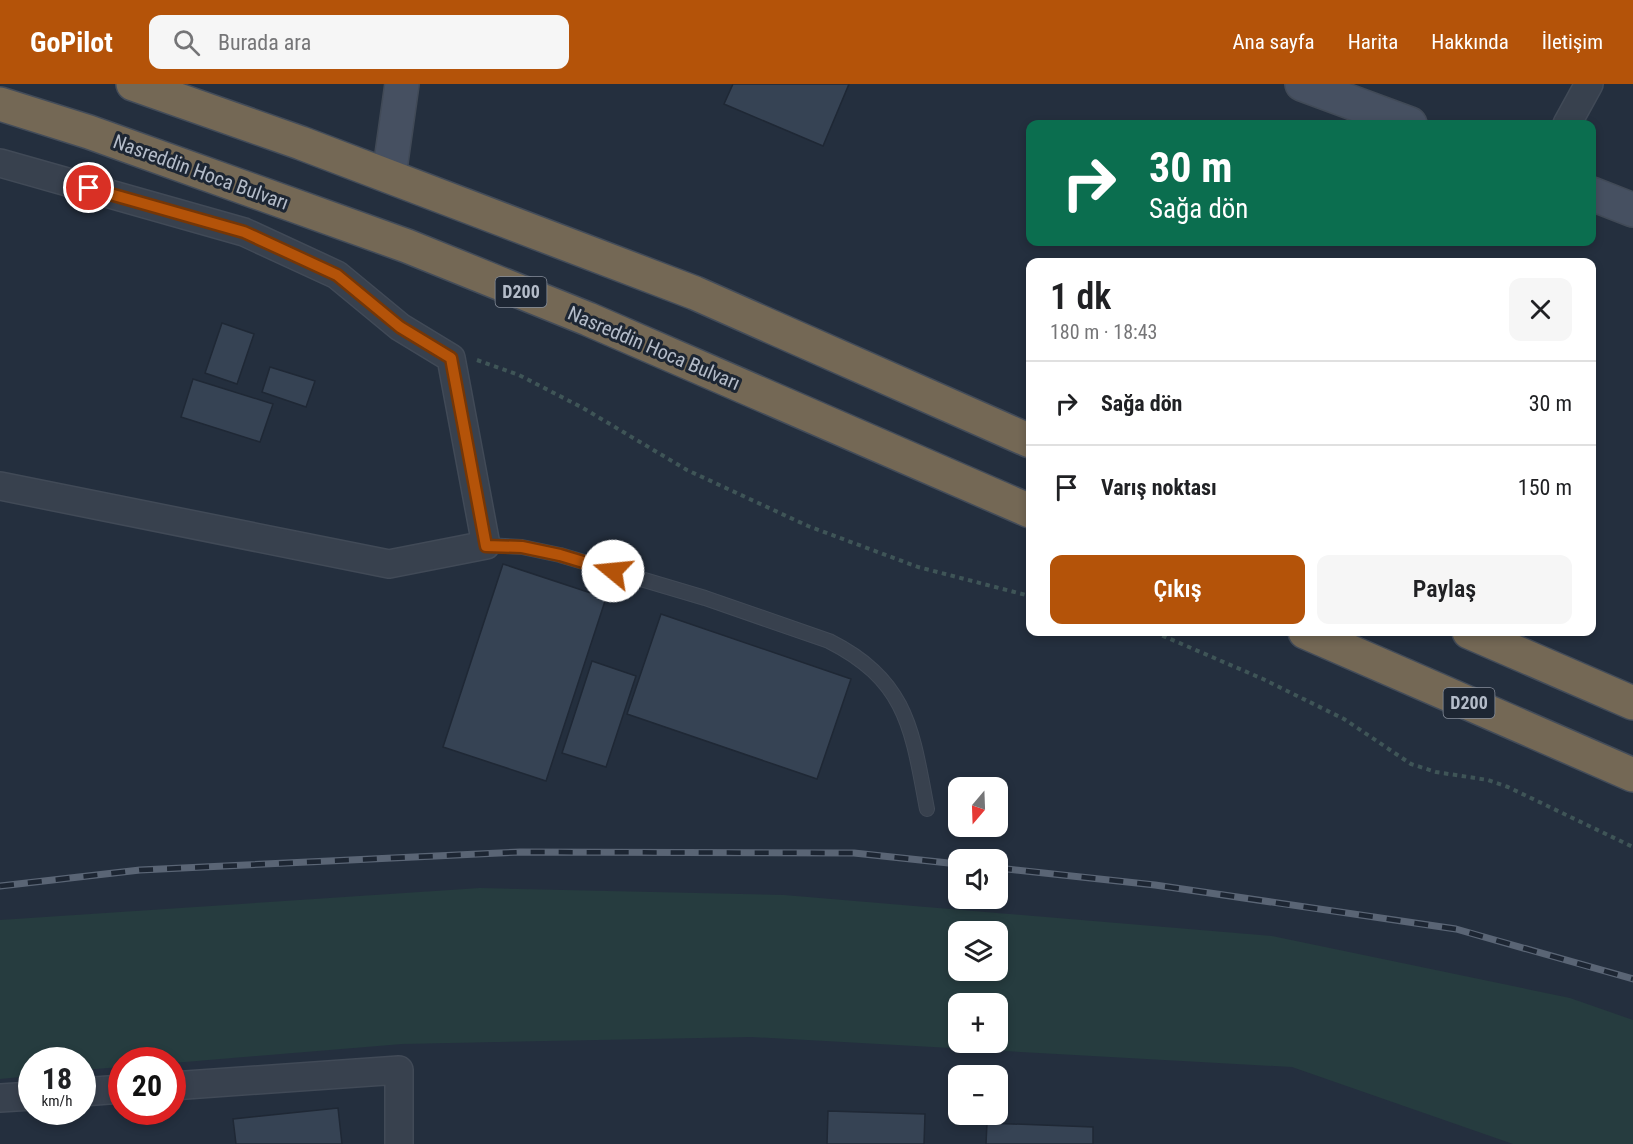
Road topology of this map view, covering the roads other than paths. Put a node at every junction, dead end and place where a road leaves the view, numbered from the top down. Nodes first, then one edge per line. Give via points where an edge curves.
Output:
1 (133, 84) edge
2 (402, 84) edge
3 (1302, 84) edge
4 (1589, 84) edge
5 (0, 104) edge
6 (1399, 120) edge
7 (1569, 120) edge
8 (0, 163) edge
9 (389, 176) junction
10 (1596, 196) edge
11 (1633, 210) edge
12 (1026, 439) edge
13 (0, 486) edge
14 (1026, 510) edge
15 (486, 546) junction
16 (1314, 636) edge
17 (1478, 636) edge
18 (1633, 703) edge
19 (1633, 775) edge
20 (927, 809) dead end
21 (186, 1085) edge
22 (18, 1097) edge
23 (0, 1098) edge
24 (399, 1144) edge

1 - 9 highway
2 - 9 street
3 - 6 street
4 - 7 street
5 - 14 highway, Nasreddin Hoca Bulvarı / D200 via 408,246 588,319
8 - 15 street via 244,232 337,275 400,327 451,358
9 - 12 highway via 695,293
10 - 11 street
13 - 15 street via 389,564
15 - 20 lane via 522,547 560,555 705,598 846,650 877,674 899,703 913,735
16 - 19 highway, D200
17 - 18 highway
21 - 24 street via 399,1070
22 - 23 street

